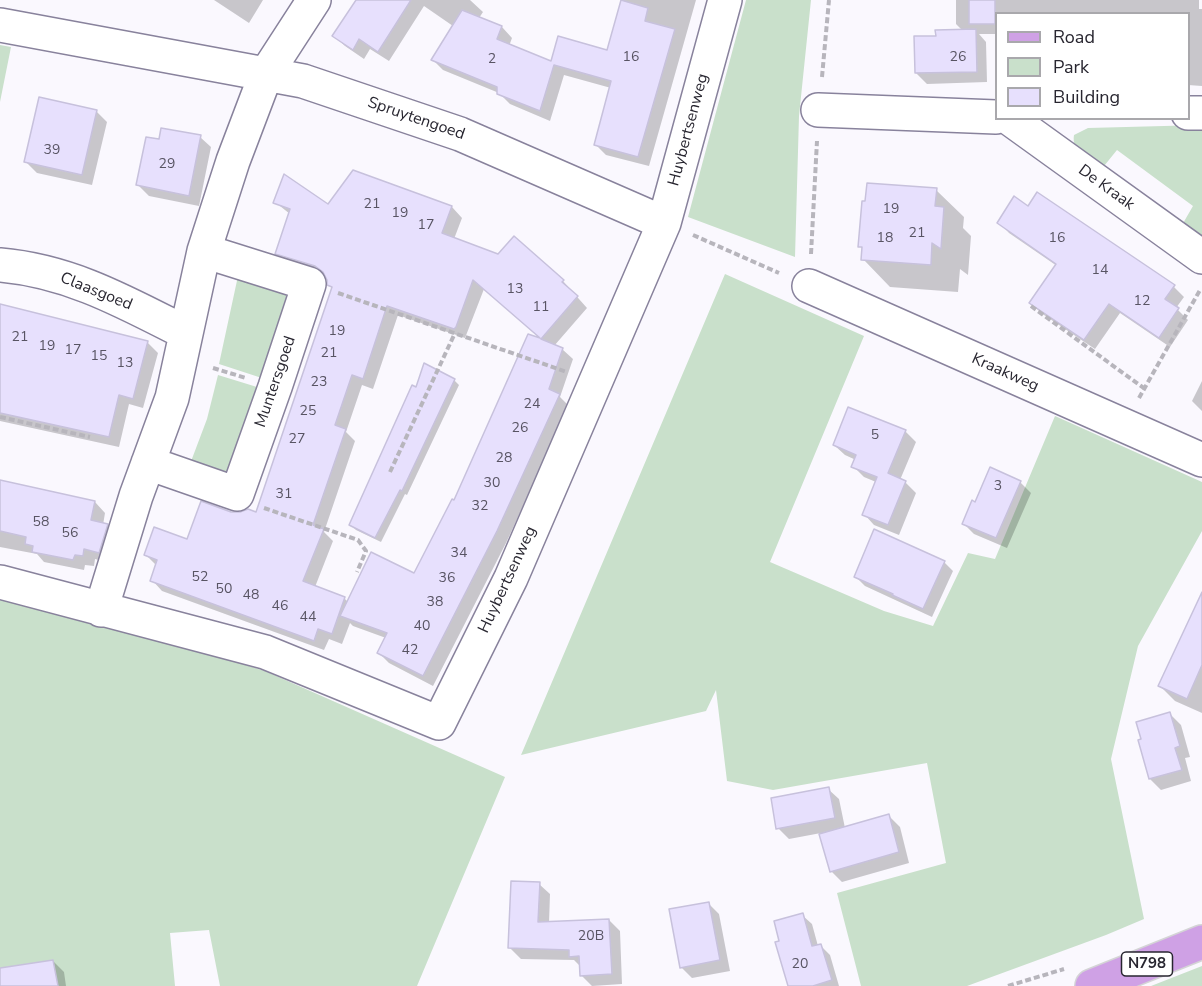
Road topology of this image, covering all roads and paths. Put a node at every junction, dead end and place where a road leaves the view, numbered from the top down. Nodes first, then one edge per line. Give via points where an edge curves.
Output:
1 (314, 0) edge
2 (725, 0) edge
3 (0, 25) edge
4 (266, 74) junction
5 (818, 110) dead end
6 (995, 117) edge
7 (1012, 120) edge
8 (664, 223) junction
9 (204, 251) junction
10 (1202, 257) edge
11 (0, 265) edge
12 (309, 284) junction
13 (809, 286) joint
14 (1202, 286) edge
15 (1031, 306) dead end
16 (455, 333) junction
17 (184, 345) junction
18 (596, 382) junction
19 (275, 387) junction
20 (1145, 389) junction
21 (0, 417) edge
22 (1122, 426) junction
23 (90, 437) dead end
24 (1202, 460) edge
25 (148, 463) junction
26 (390, 472) dead end
27 (237, 494) junction
28 (357, 572) dead end
29 (0, 582) edge
30 (101, 610) junction
31 (1202, 942) edge
32 (1092, 986) edge

1 - 4 street
2 - 8 street, Huybertsenweg
3 - 4 street, Spruytengoed
4 - 8 street, Spruytengoed via 303,81 460,134
4 - 9 street
5 - 6 street
7 - 10 street, De Kraak
8 - 13 path
8 - 18 street, Huybertsenweg
9 - 12 street
9 - 17 street
11 - 17 street, Claasgoed via 47,273 106,292
12 - 16 path
12 - 19 street, Muntersgoed
13 - 22 street, Kraakweg
14 - 20 path
15 - 20 path
16 - 18 path
16 - 26 path
17 - 19 path
17 - 25 street via 172,398
18 - 30 street, Huybertsenweg via 512,578 440,723 265,652
19 - 27 street, Muntersgoed
20 - 22 path
21 - 23 path
22 - 24 street, Kraakweg
25 - 27 street
25 - 30 street
27 - 28 path via 252,504 358,540 366,551
29 - 30 street, Huybertsenweg
31 - 32 main road, N798

